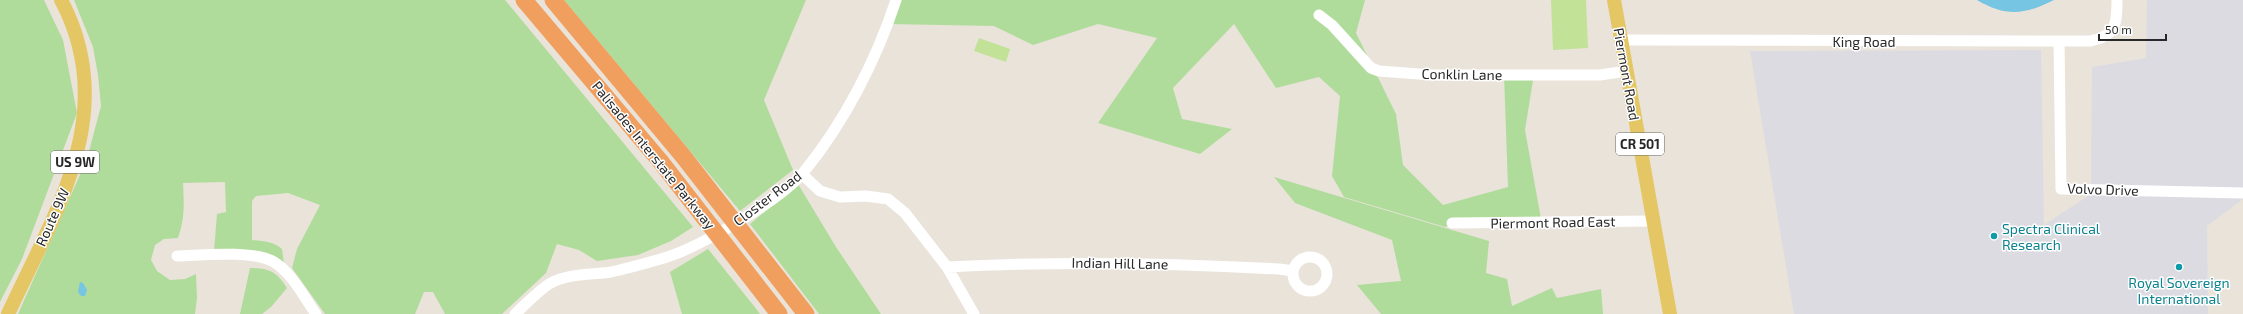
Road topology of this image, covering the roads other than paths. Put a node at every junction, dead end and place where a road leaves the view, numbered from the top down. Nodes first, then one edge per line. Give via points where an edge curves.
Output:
1 (61, 0) edge
2 (524, 0) edge
3 (553, 0) edge
4 (896, 0) edge
5 (1614, 0) edge
6 (2117, 0) edge
7 (1319, 15) dead end
8 (1622, 40) junction
9 (2059, 42) junction
10 (1627, 71) junction
11 (802, 174) junction
12 (2243, 194) edge
13 (1653, 221) junction
14 (1452, 224) dead end
15 (177, 256) dead end
16 (947, 267) junction
17 (1293, 271) dead end
18 (8, 314) edge
19 (316, 314) edge
20 (515, 314) edge
21 (779, 314) edge
22 (806, 314) edge
23 (974, 314) edge
24 (1670, 314) edge

1 - 18 main road, Route 9W / US 9W via 76,37 84,71 86,102 82,135 69,179
2 - 21 highway, Palisades Interstate Parkway via 620,111 712,225
3 - 22 highway, Palisades Interstate Parkway via 730,214
4 - 11 street, Closter Road via 878,50 840,119
5 - 8 main road, Piermont Road / CR 501
6 - 9 street, King Road via 2115,21 2106,38 2090,42
7 - 10 street, Conklin Lane via 1332,25 1371,68 1379,71 1586,75
8 - 9 street, King Road
8 - 10 main road, Piermont Road / CR 501
9 - 12 street, Volvo Drive via 2061,189
10 - 13 main road, Piermont Road / CR 501
11 - 16 street via 820,191 840,197 866,196 888,199 905,213
11 - 20 street, Closter Road via 748,215 696,244 665,258 612,272 566,277 550,284
13 - 14 street, Piermont Road East
13 - 24 main road, Piermont Road / CR 501
15 - 19 street via 250,256 274,262 290,277
16 - 17 street, Indian Hill Lane via 1024,263 1148,263 1280,268
16 - 23 street

